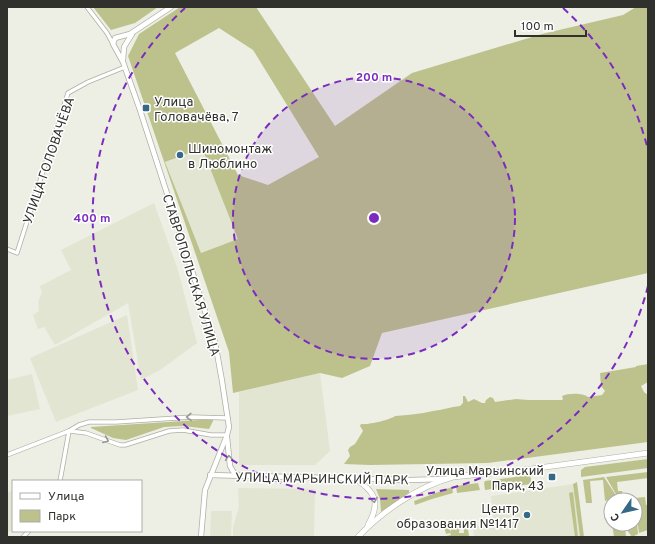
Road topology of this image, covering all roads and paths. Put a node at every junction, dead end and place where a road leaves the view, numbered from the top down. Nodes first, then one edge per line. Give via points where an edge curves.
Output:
1 (87, 7) edge
2 (171, 7) edge
3 (107, 33) junction
4 (133, 33) junction
5 (120, 37) junction
6 (113, 44) junction
7 (125, 46) junction
8 (116, 49) junction
9 (123, 62) junction
10 (125, 67) junction
11 (7, 249) edge
12 (228, 418) junction
13 (69, 431) junction
14 (227, 435) junction
15 (648, 453) edge
16 (7, 455) edge
17 (210, 475) junction
18 (240, 476) junction
19 (354, 478) junction
20 (60, 480) edge
21 (443, 480) junction
22 (365, 530) junction
23 (201, 537) edge
24 (358, 537) edge

1 - 3 street
2 - 4 street
3 - 5 street
3 - 6 street
4 - 5 street
4 - 7 street
5 - 6 street via 114,40
5 - 7 street via 124,39
6 - 8 street
7 - 8 street
7 - 9 street, СТАВРОПОЛЬСКАЯ УЛИЦА
8 - 9 street, СТАВРОПОЛЬСКАЯ УЛИЦА
9 - 10 street, СТАВРОПОЛЬСКАЯ УЛИЦА
10 - 11 street, УЛИЦА ГОЛОВАЧЁВА via 68,93 17,253
10 - 12 street, СТАВРОПОЛЬСКАЯ УЛИЦА via 215,342
12 -> 13 street via 192,417 89,422
12 - 14 street, СТАВРОПОЛЬСКАЯ УЛИЦА
13 -> 14 street via 86,433 120,445 169,431
13 - 16 street
13 - 20 street
14 - 17 street, СТАВРОПОЛЬСКАЯ УЛИЦА
18 -> 14 street via 234,473 230,466
15 - 21 main road, УЛИЦА МАРЬИНСКИЙ ПАРК
17 - 18 street, УЛИЦА МАРЬИНСКИЙ ПАРК
17 - 23 street, СТАВРОПОЛЬСКАЯ УЛИЦА via 204,490
18 - 19 street, УЛИЦА МАРЬИНСКИЙ ПАРК
19 - 21 street, УЛИЦА МАРЬИНСКИЙ ПАРК
19 -> 22 main road via 374,496 375,511
21 - 22 main road via 380,515
22 - 24 main road

